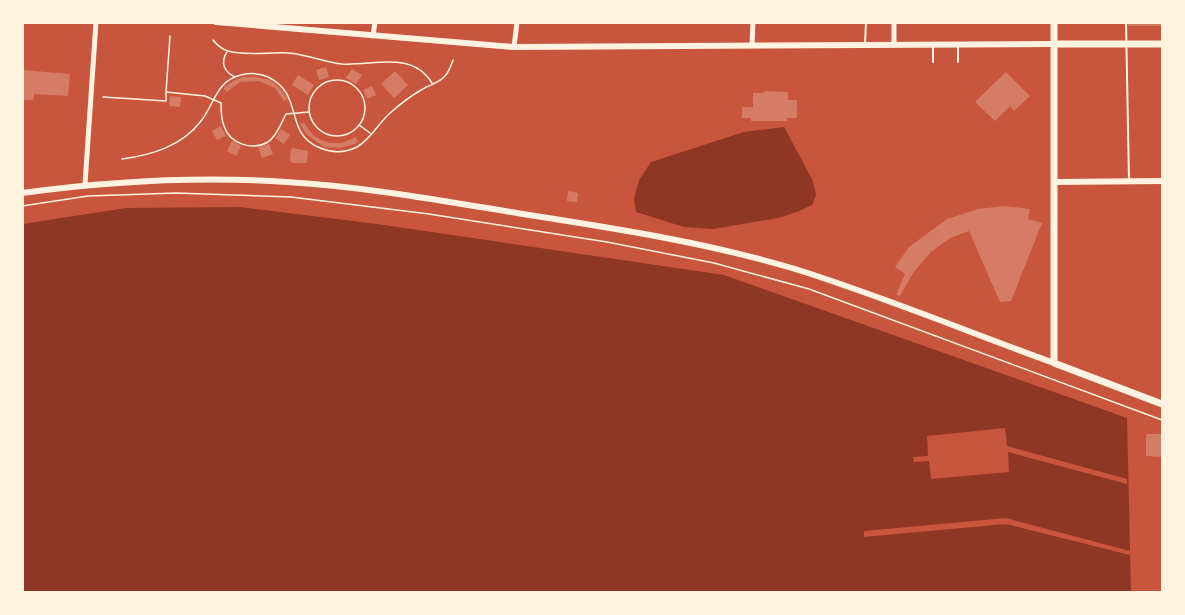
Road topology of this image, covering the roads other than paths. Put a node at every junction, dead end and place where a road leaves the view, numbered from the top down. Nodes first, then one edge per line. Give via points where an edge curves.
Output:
1 (96, 22) edge
2 (216, 22) edge
3 (375, 22) edge
4 (517, 22) edge
5 (753, 22) edge
6 (866, 22) edge
7 (894, 22) edge
8 (1054, 22) edge
9 (1126, 22) edge
10 (236, 23) edge
11 (374, 36) junction
12 (866, 44) junction
13 (894, 44) junction
14 (933, 44) junction
15 (958, 44) junction
16 (1054, 44) junction
17 (1127, 44) junction
18 (1162, 44) edge
19 (752, 45) junction
20 (514, 47) junction
21 (933, 62) dead end
22 (958, 62) dead end
23 (1162, 180) edge
24 (1129, 181) junction
25 (1055, 182) junction
26 (85, 184) junction
27 (22, 193) edge
28 (1054, 363) junction
29 (1162, 404) edge

1 - 26 street
2 - 10 street
3 - 11 street
4 - 20 street
5 - 19 street
6 - 12 lane
7 - 13 street
8 - 16 main road
9 - 17 lane
10 - 11 street
11 - 20 street
12 - 13 street
12 - 19 street
13 - 14 street
14 - 15 street
14 - 21 lane
15 - 16 street
15 - 22 lane
16 - 17 main road
16 - 25 main road
17 - 18 main road
17 - 24 lane
19 - 20 street
23 - 24 street
24 - 25 street
25 - 28 main road
26 - 27 street
26 - 28 street via 289,182 396,193 638,232 793,269
28 - 29 main road

